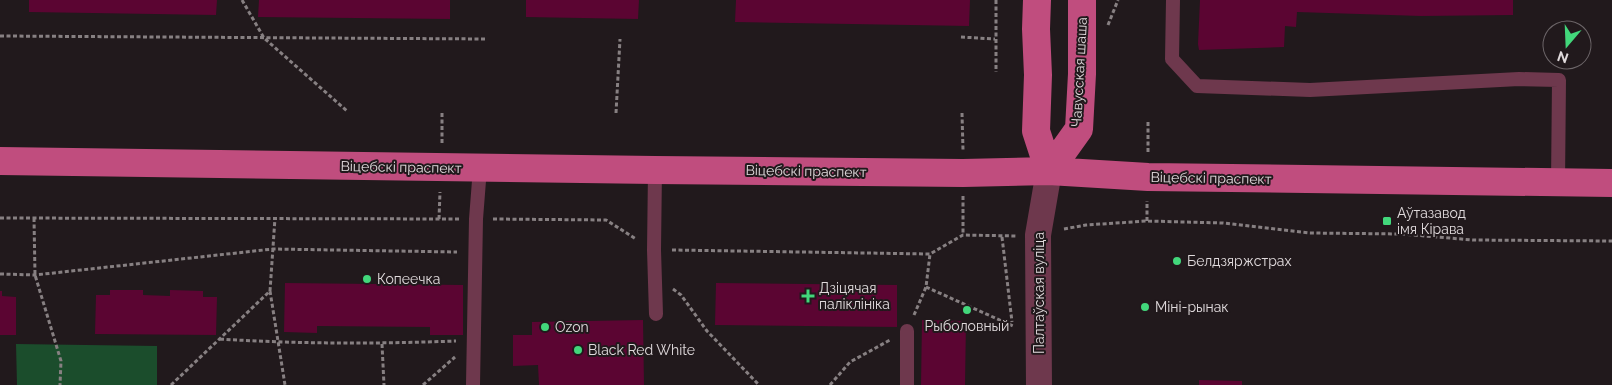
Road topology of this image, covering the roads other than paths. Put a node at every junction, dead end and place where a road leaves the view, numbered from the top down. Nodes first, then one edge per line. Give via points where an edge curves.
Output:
1 (1037, 0) edge
2 (1082, 0) edge
3 (1173, 0) edge
4 (0, 161) edge
5 (480, 168) junction
6 (655, 170) junction
7 (1049, 171) junction
8 (1558, 183) junction
9 (1612, 183) edge
10 (656, 314) dead end
11 (907, 331) road end
12 (473, 385) edge
13 (907, 385) edge
14 (1039, 385) edge

1 - 7 main road via 1036,131
2 - 7 main road, Чавусская шаша via 1079,129
3 - 8 lane via 1172,59 1197,86 1310,90 1519,79 1559,80
4 - 5 main road, Віцебскі праспект
5 - 6 main road, Віцебскі праспект
5 - 12 lane
6 - 7 main road, Віцебскі праспект
6 - 10 lane
7 - 8 main road, Віцебскі праспект via 1148,177
7 - 14 street, Палтаўская вуліца via 1038,235
8 - 9 main road, Віцебскі праспект
11 - 13 lane

